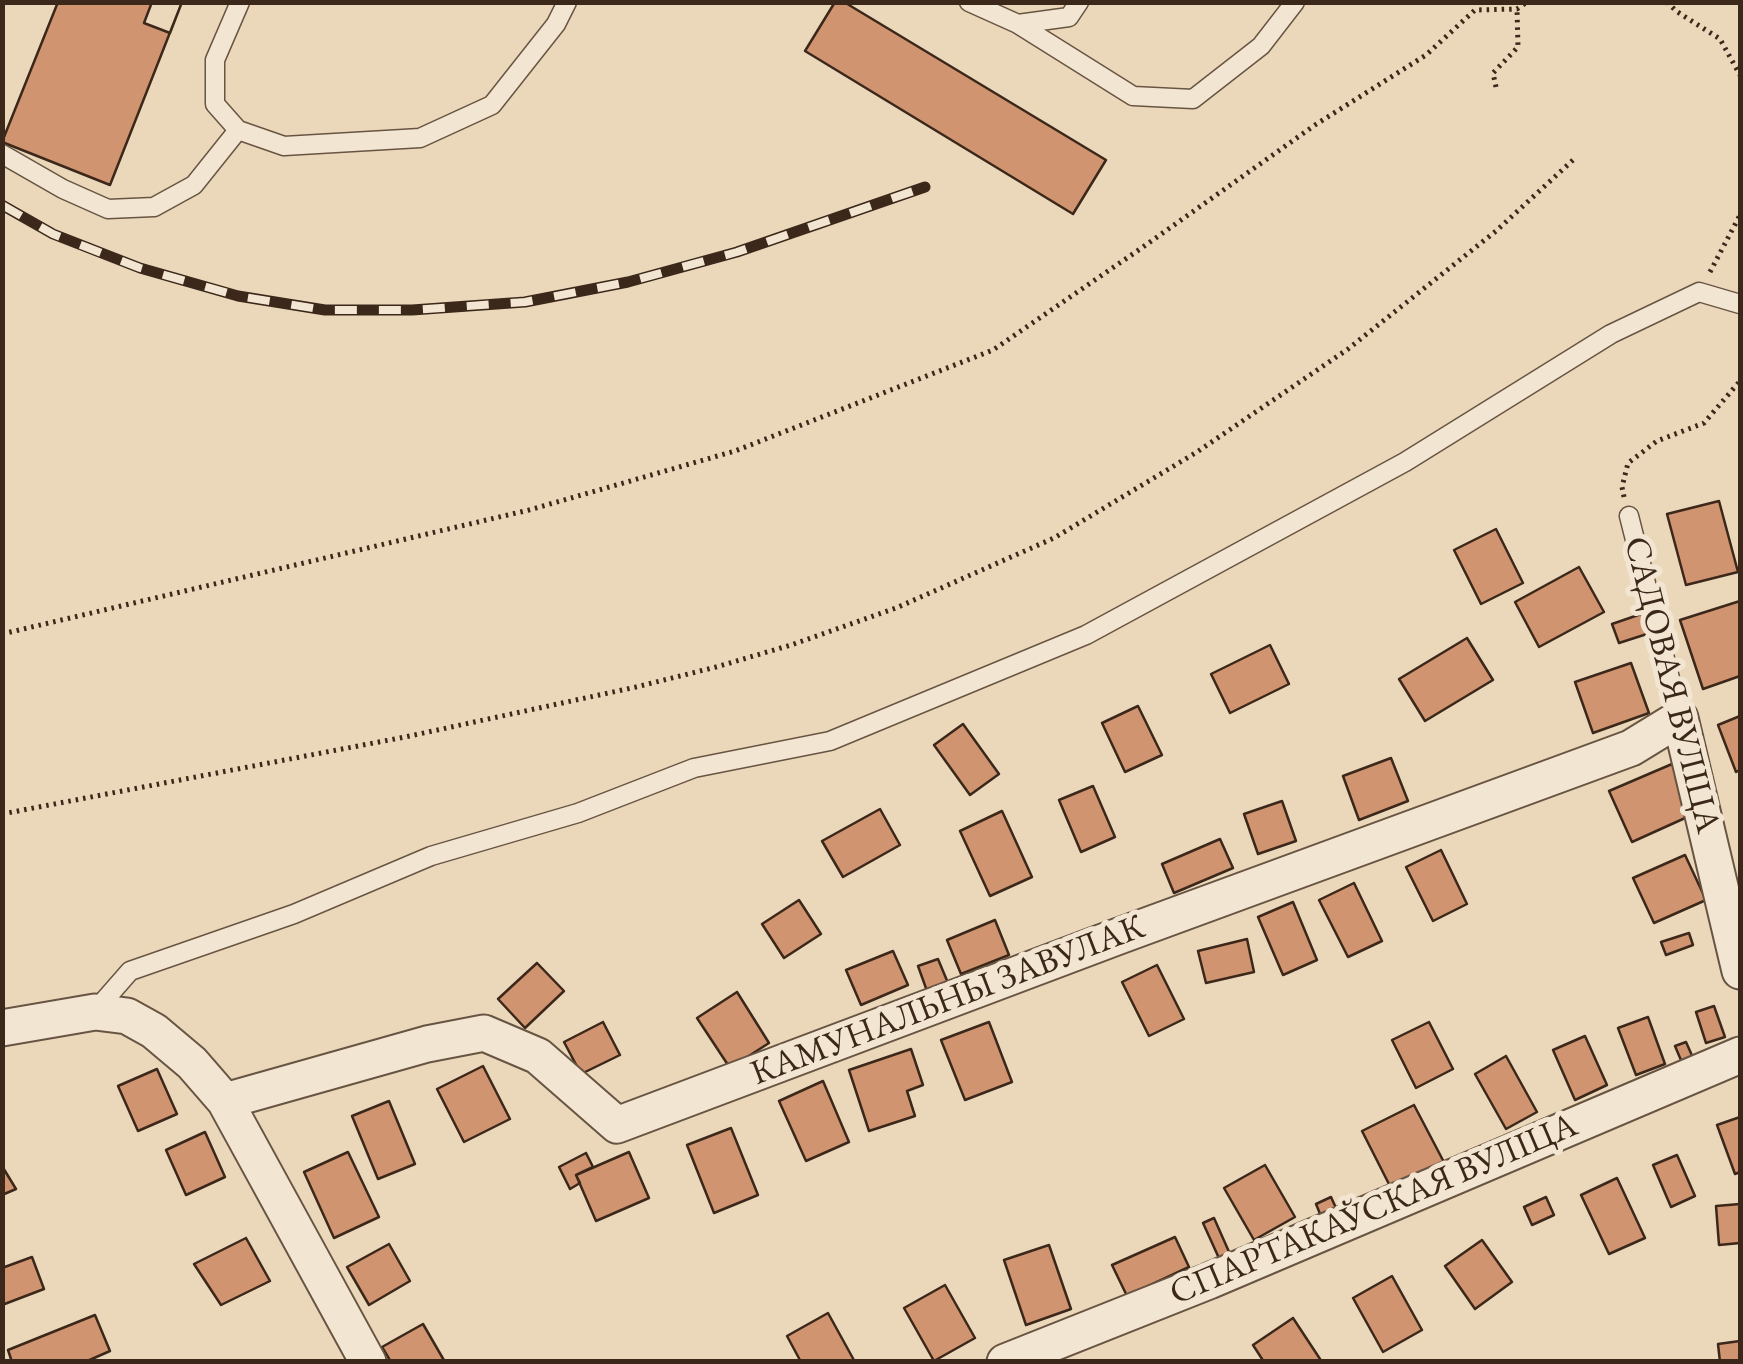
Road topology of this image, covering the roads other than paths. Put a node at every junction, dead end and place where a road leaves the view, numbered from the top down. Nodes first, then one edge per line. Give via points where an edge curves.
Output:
1 (240, 2) edge
2 (566, 2) edge
3 (969, 2) edge
4 (1079, 2) edge
5 (1295, 2) edge
6 (1018, 24) junction
7 (238, 130) junction
8 (2, 154) edge
9 (1740, 304) edge
10 (1629, 516) road end
11 (1680, 718) junction
12 (1740, 971) edge
13 (94, 1012) junction
14 (2, 1028) edge
15 (1740, 1054) edge
16 (224, 1100) junction
17 (368, 1362) edge
18 (1005, 1362) edge

1 - 7 lane via 214,60 215,104
2 - 7 lane via 492,105 420,138 284,146
3 - 6 lane
4 - 6 lane via 1069,17
5 - 6 lane via 1262,46 1194,99 1133,96
7 - 8 lane via 194,185 154,207 108,209
9 - 13 lane via 1698,292 1611,334 1405,462 1086,635 830,740 694,768 578,814 432,856 294,914 130,971
10 - 11 lane, САДОВАЯ ВУЛІЦА
11 - 12 street, САДОВАЯ ВУЛІЦА
11 - 16 street, КАМУНАЛЬНЫ ЗАВУЛАК via 1631,748 617,1125 538,1056 484,1033
13 - 14 street
13 - 16 street via 127,1016 154,1031
15 - 18 street, СПАРТАКАЎСКАЯ ВУЛІЦА via 1210,1282
16 - 17 street

